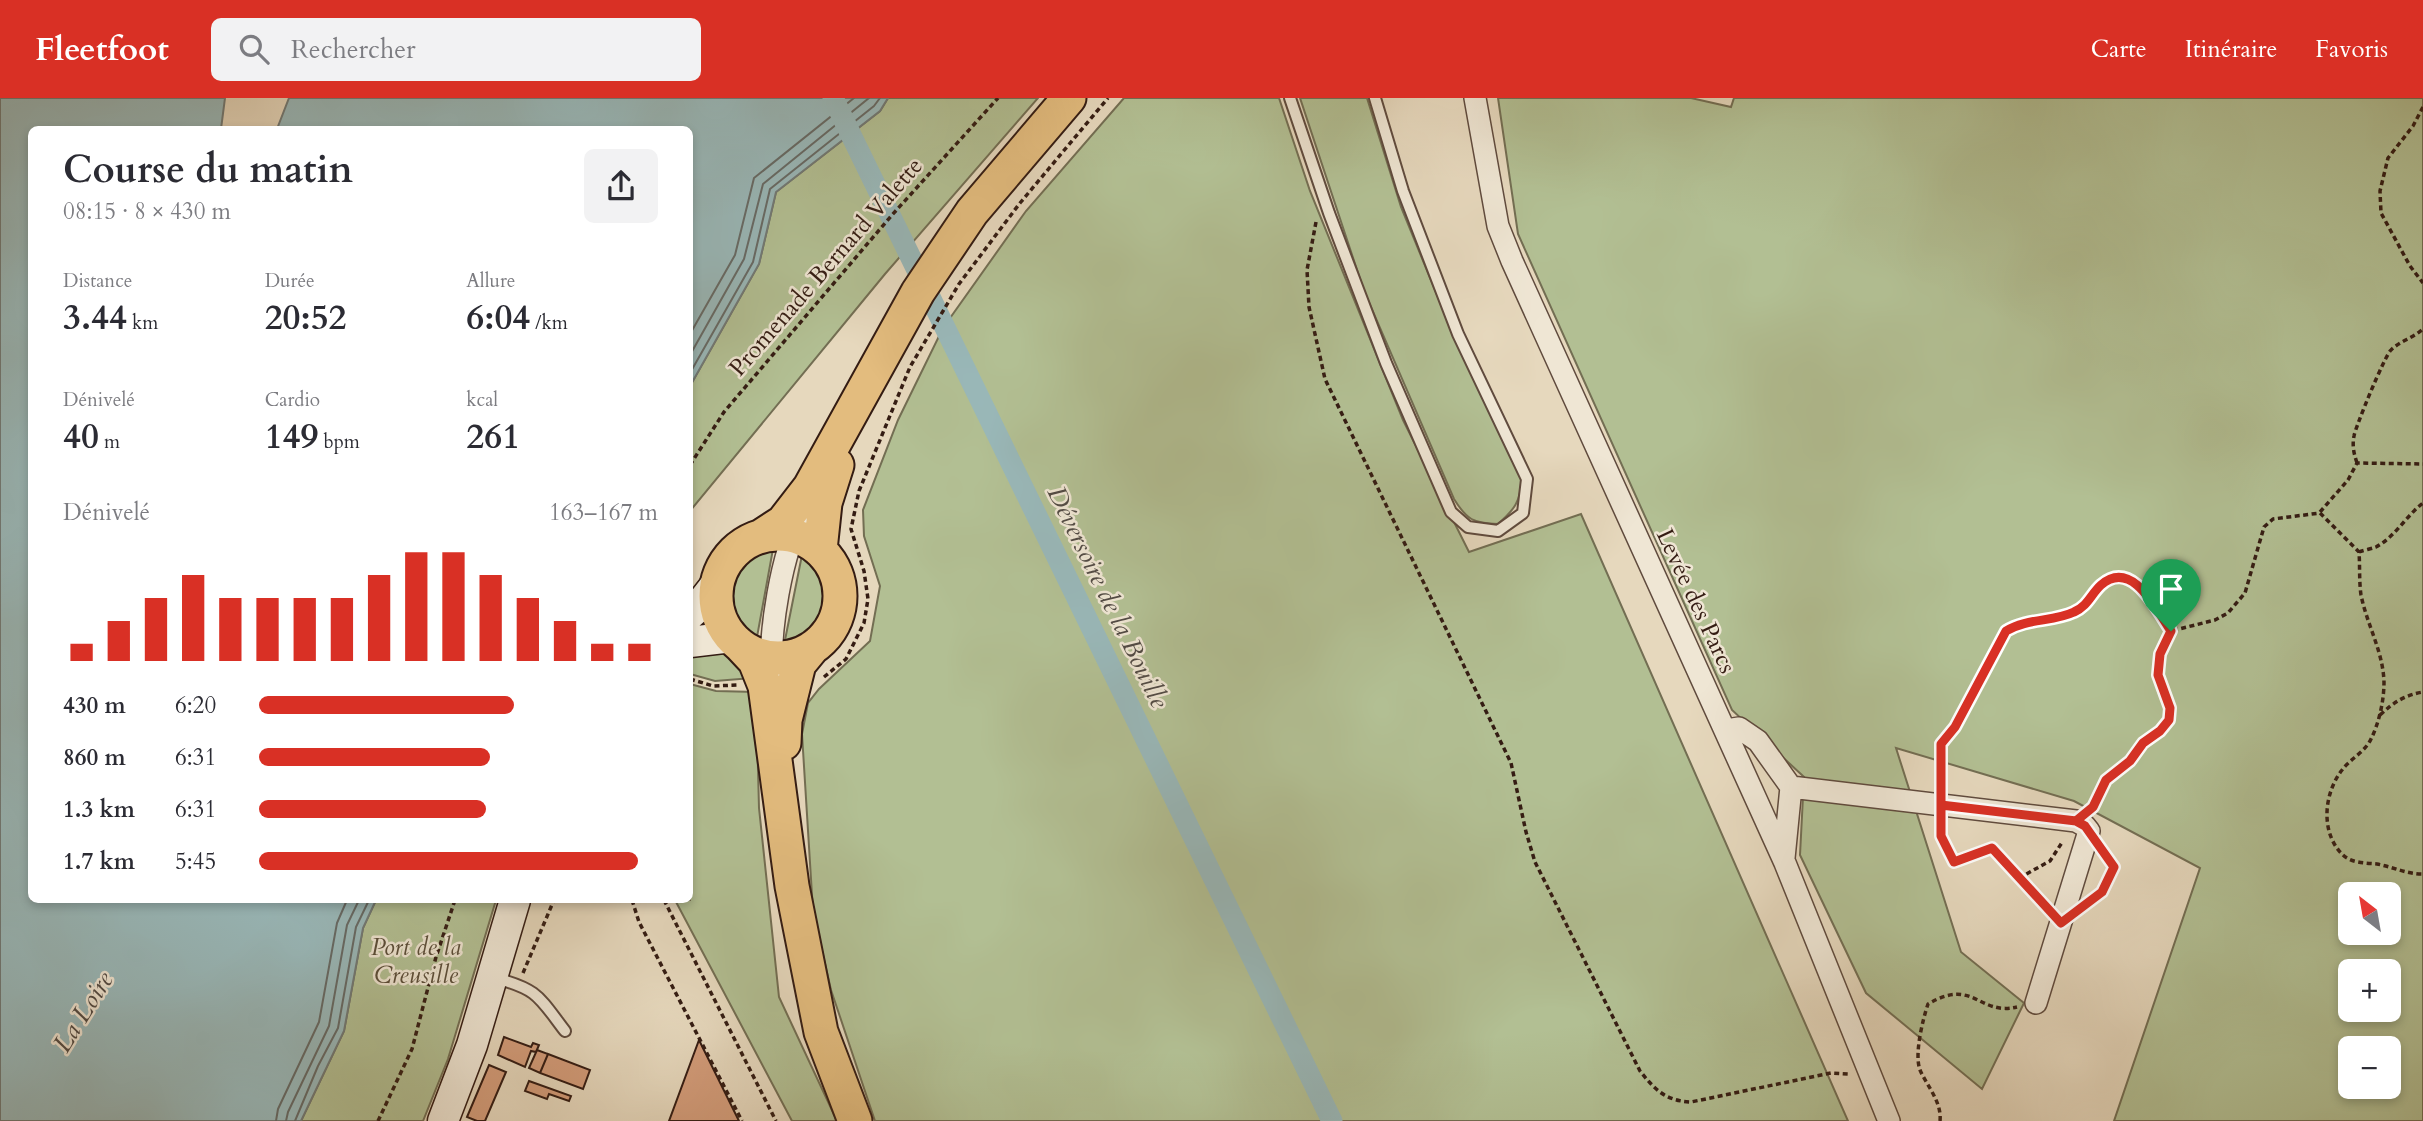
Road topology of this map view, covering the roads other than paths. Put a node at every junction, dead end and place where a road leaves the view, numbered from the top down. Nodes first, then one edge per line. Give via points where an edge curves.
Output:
1 (1069, 98) edge
2 (1290, 98) edge
3 (1375, 98) edge
4 (1475, 98) edge
5 (873, 375) junction
6 (792, 541) junction
7 (717, 583) junction
8 (693, 611) edge
9 (736, 641) junction
10 (693, 642) edge
11 (813, 647) junction
12 (772, 657) junction
13 (1726, 730) junction
14 (1791, 788) junction
15 (779, 798) junction
16 (1784, 860) junction
17 (515, 903) edge
18 (505, 981) junction
19 (2036, 1003) road end
20 (565, 1031) dead end
21 (443, 1121) edge
22 (855, 1121) edge
23 (1889, 1121) edge

1 - 5 main road via 972,212 918,292
2 - 3 lane via 1386,363 1451,513 1468,527 1497,531 1523,513 1527,479 1458,334
4 - 13 street, Levée des Parcs via 1498,226
5 - 6 main road via 825,503
5 - 6 main road via 797,507 783,522
6 - 7 main road via 747,541 733,552
6 - 11 main road via 830,562 840,592 834,623
6 - 12 street via 774,624
7 - 8 main road
7 - 9 main road via 718,612
9 - 10 main road
9 - 12 main road via 751,652
9 - 15 main road via 755,661 765,686
11 - 12 main road via 789,657
11 - 15 main road via 799,664 785,720
12 - 15 street
13 - 14 street via 1739,728 1758,741
13 - 16 street, Levée des Parcs
14 - 16 street
14 - 19 street via 2083,826 2061,923
15 - 22 main road via 821,1032
16 - 23 street, Levée des Parcs
17 - 18 main road
18 - 20 lane via 537,994
18 - 21 main road via 472,1045

